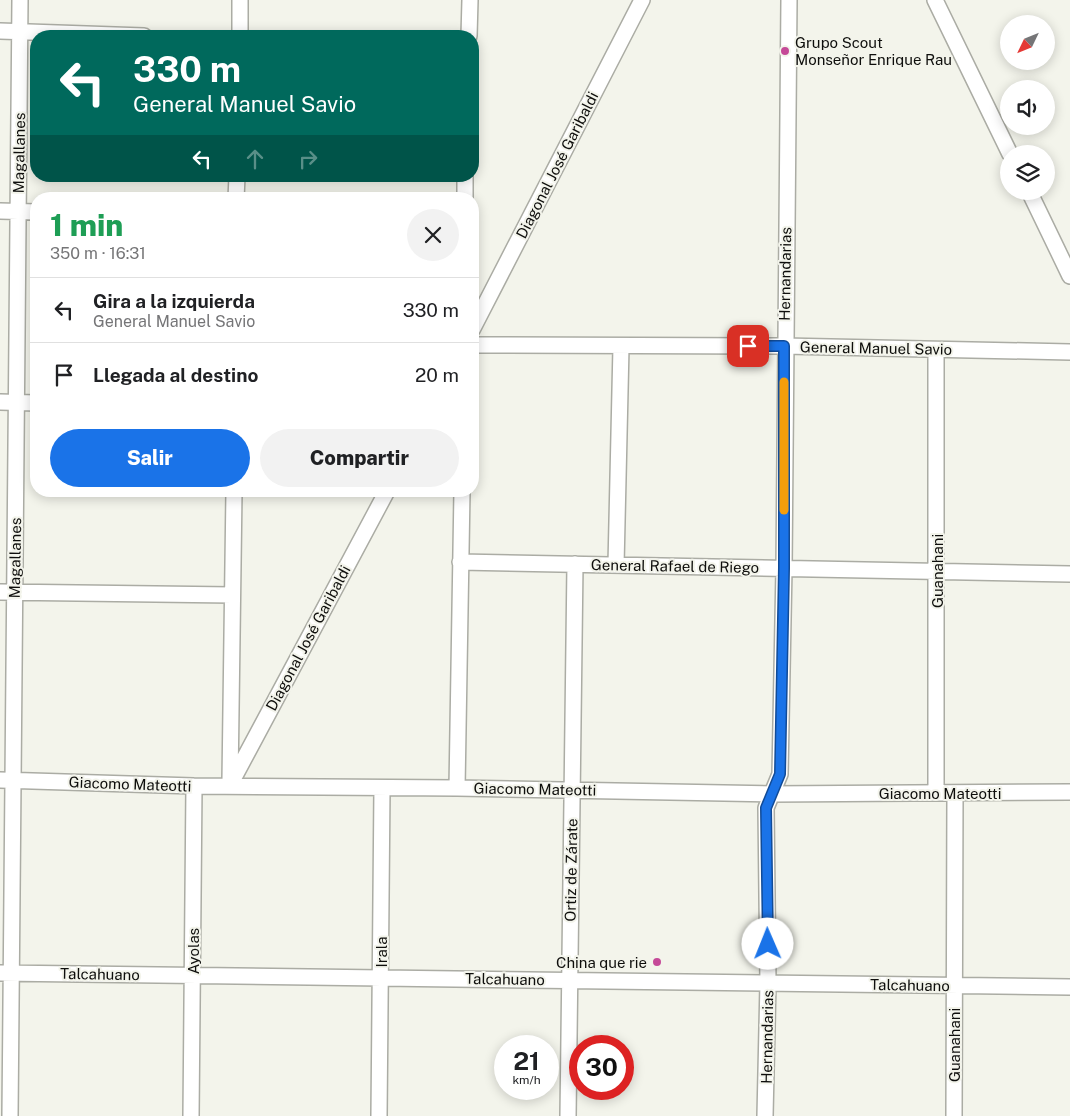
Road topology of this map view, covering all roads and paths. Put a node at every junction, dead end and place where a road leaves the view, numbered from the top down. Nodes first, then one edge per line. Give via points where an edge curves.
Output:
1 (20, 0) edge
2 (240, 0) edge
3 (470, 0) edge
4 (642, 0) edge
5 (789, 0) edge
6 (935, 0) edge
7 (240, 30) edge
8 (468, 30) edge
9 (0, 31) edge
10 (20, 32) junction
11 (30, 32) edge
12 (1006, 145) edge
13 (1033, 200) edge
14 (0, 211) edge
15 (18, 211) junction
16 (30, 212) edge
17 (1070, 276) edge
18 (479, 316) edge
19 (479, 345) edge
20 (784, 346) junction
21 (621, 347) junction
22 (936, 350) junction
23 (1070, 352) edge
24 (0, 402) edge
25 (16, 402) junction
26 (30, 402) edge
27 (234, 497) edge
28 (384, 497) edge
29 (462, 497) edge
30 (460, 562) junction
31 (575, 564) junction
32 (616, 565) junction
33 (784, 568) junction
34 (938, 571) junction
35 (1070, 574) edge
36 (7, 592) edge
37 (232, 595) junction
38 (6, 780) edge
39 (194, 786) junction
40 (230, 786) junction
41 (382, 788) junction
42 (457, 788) junction
43 (572, 790) junction
44 (1070, 792) edge
45 (936, 793) junction
46 (772, 794) junction
47 (955, 794) junction
48 (6, 973) edge
49 (193, 976) junction
50 (381, 978) junction
51 (570, 980) junction
52 (768, 983) junction
53 (954, 986) junction
54 (1070, 987) edge
55 (10, 1116) edge
56 (191, 1116) edge
57 (379, 1116) edge
58 (568, 1116) edge
59 (766, 1116) edge
60 (954, 1116) edge

1 - 10 street, Magallanes
2 - 7 street
3 - 8 street
4 - 18 street, Diagonal José Garibaldi
5 - 20 street, Hernandarias
6 - 12 street
9 - 10 street
10 - 11 street
10 - 15 street, Magallanes
13 - 17 street
14 - 15 street
15 - 16 street
15 - 25 street, Magallanes
19 - 21 street, General Manuel Savio
20 - 21 street, General Manuel Savio
20 - 22 street, General Manuel Savio
20 - 33 street, Hernandarias
21 - 32 street
22 - 23 street, General Manuel Savio
22 - 34 street, Guanahani
24 - 25 street
25 - 26 street
25 - 36 street, Magallanes
27 - 37 street
28 - 40 street, Diagonal José Garibaldi
29 - 30 street
30 - 31 street, General Rafael de Riego
30 - 42 street
31 - 32 street, General Rafael de Riego
31 - 43 street, Ortiz de Zárate
32 - 33 street, General Rafael de Riego
33 - 34 street, General Rafael de Riego
33 - 46 street, Hernandarias via 780,774
34 - 35 street, General Rafael de Riego
34 - 45 street, Guanahani
36 - 37 street
36 - 38 street, Magallanes
37 - 40 street
38 - 39 street, Giacomo Mateotti
38 - 48 street, Magallanes
39 - 40 street, Giacomo Mateotti
39 - 49 street, Ayolas
40 - 41 street, Giacomo Mateotti
41 - 42 street, Giacomo Mateotti
41 - 50 street, Irala
42 - 43 street, Giacomo Mateotti
43 - 46 street, Giacomo Mateotti
43 - 51 street, Ortiz de Zárate
44 - 47 street, Giacomo Mateotti
45 - 46 street, Giacomo Mateotti
45 - 47 street, Giacomo Mateotti
46 - 52 street, Hernandarias via 766,808
47 - 53 street, Guanahani
48 - 49 street, Talcahuano
48 - 55 street, Magallanes
49 - 50 street, Talcahuano
49 - 56 street, Ayolas
50 - 51 street, Talcahuano
50 - 57 street, Irala
51 - 52 street, Talcahuano
51 - 58 street, Ortiz de Zárate
52 - 53 street, Talcahuano
52 - 59 street, Hernandarias
53 - 54 street, Talcahuano
53 - 60 street, Guanahani

